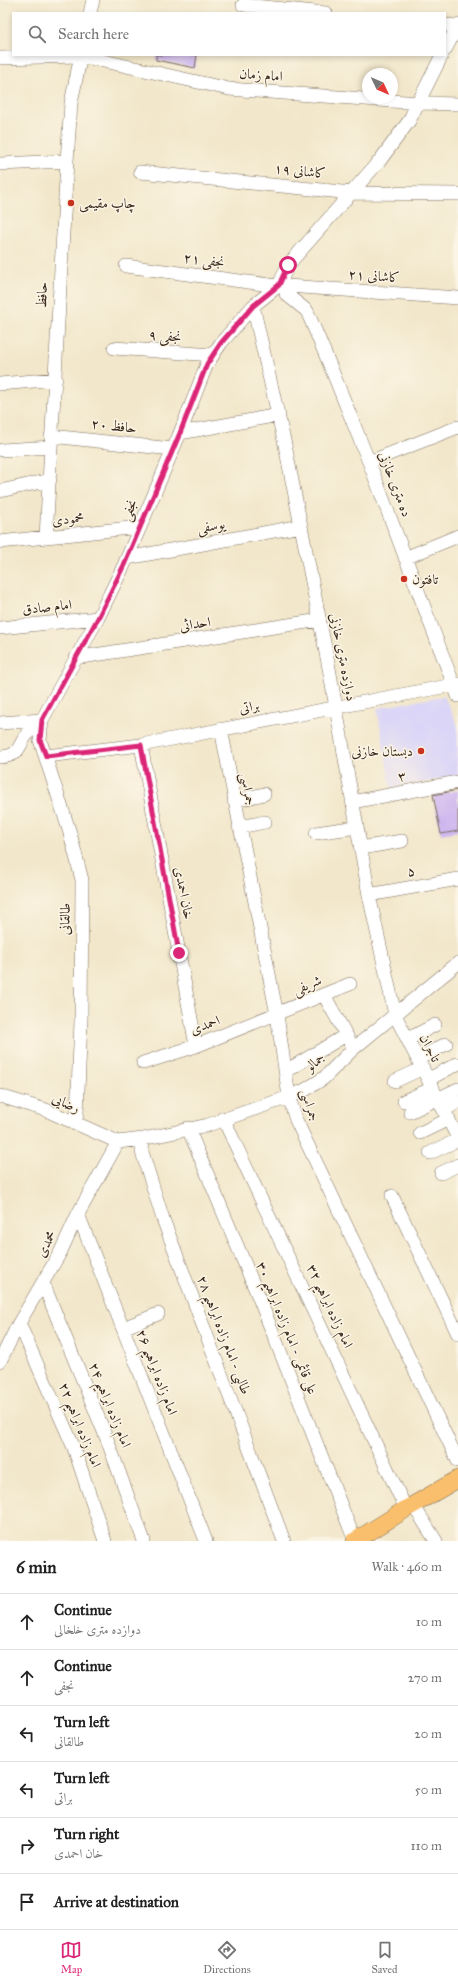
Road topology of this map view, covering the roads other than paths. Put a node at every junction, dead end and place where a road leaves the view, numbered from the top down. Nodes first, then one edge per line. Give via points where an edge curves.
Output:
1 (93, 0) edge
2 (243, 5) dead end
3 (90, 12) edge
4 (316, 12) edge
5 (446, 25) edge
6 (458, 25) edge
7 (446, 48) edge
8 (81, 56) edge
9 (442, 56) edge
10 (0, 58) edge
11 (419, 103) junction
12 (458, 104) edge
13 (66, 161) junction
14 (0, 164) edge
15 (140, 172) dead end
16 (352, 192) junction
17 (458, 194) edge
18 (126, 266) dead end
19 (282, 287) junction
20 (458, 298) edge
21 (253, 306) junction
22 (114, 348) dead end
23 (213, 355) junction
24 (56, 379) junction
25 (0, 384) edge
26 (279, 415) junction
27 (458, 427) edge
28 (180, 433) junction
29 (51, 441) junction
30 (172, 449) junction
31 (2, 450) dead end
32 (369, 462) junction
33 (50, 480) junction
34 (0, 491) edge
35 (301, 526) junction
36 (139, 527) junction
37 (458, 536) edge
38 (46, 537) junction
39 (0, 542) edge
40 (127, 558) junction
41 (405, 558) junction
42 (98, 618) junction
43 (320, 620) junction
44 (0, 628) edge
45 (75, 658) junction
46 (456, 688) edge
47 (336, 706) junction
48 (42, 720) junction
49 (0, 723) edge
50 (221, 729) junction
51 (141, 745) junction
52 (46, 756) junction
53 (0, 757) edge
54 (458, 782) edge
55 (264, 794) dead end
56 (234, 801) junction
57 (352, 802) junction
58 (265, 822) dead end
59 (239, 827) junction
60 (357, 827) junction
61 (316, 833) dead end
62 (402, 841) dead end
63 (361, 848) junction
64 (458, 879) edge
65 (369, 895) junction
66 (458, 963) edge
67 (350, 984) dead end
68 (324, 995) junction
69 (277, 1015) junction
70 (395, 1015) junction
71 (435, 1024) dead end
72 (346, 1035) junction
73 (408, 1039) junction
74 (446, 1044) dead end
75 (196, 1046) junction
76 (353, 1049) junction
77 (143, 1063) dead end
78 (457, 1064) dead end
79 (286, 1071) junction
80 (395, 1081) dead end
81 (458, 1089) edge
82 (0, 1096) edge
83 (289, 1096) junction
84 (458, 1102) edge
85 (442, 1105) edge
86 (407, 1107) dead end
87 (223, 1118) junction
88 (75, 1124) junction
89 (188, 1128) junction
90 (420, 1133) dead end
91 (143, 1139) junction
92 (118, 1142) junction
93 (430, 1153) dead end
94 (458, 1165) edge
95 (441, 1173) dead end
96 (392, 1196) dead end
97 (78, 1214) junction
98 (43, 1283) junction
99 (158, 1314) dead end
100 (20, 1323) junction
101 (123, 1328) junction
102 (458, 1334) edge
103 (0, 1361) edge
104 (458, 1461) edge
105 (458, 1480) edge
106 (409, 1507) junction
107 (105, 1541) edge
108 (144, 1541) edge
109 (206, 1541) edge
110 (284, 1541) edge
111 (355, 1541) edge
112 (436, 1541) edge

1 - 3 street
2 - 4 street
5 - 6 street
6 - 7 street
8 - 10 street, امام زمان
8 - 11 street, امام زمان via 229,89
8 - 13 street, حافظ via 71,103
9 - 11 street
11 - 12 street, امام زمان
11 - 16 street via 381,160
13 - 14 street
13 - 24 street, حافظ
15 - 16 street, کاشانی ۱۹
16 - 17 street, کاشانی ۱۹
16 - 19 street via 288,265
18 - 19 street, نجفی ۲۱
19 - 20 street, کاشانی ۲۱
19 - 21 street, نجفی
19 - 32 street, ده متری خازنی via 307,311
21 - 23 street, نجفی
21 - 26 street, دوازده متری خازنی
22 - 23 street, نجفی ۹
23 - 28 street, نجفی via 207,364
24 - 25 street
24 - 29 street, حافظ
26 - 28 street
26 - 35 street, دوازده متری خازنی
27 - 32 street
28 - 30 street, نجفی
29 - 30 street, حافظ ۲۰
29 - 31 street, حافظ ۲۰
29 - 33 street, حافظ
30 - 36 street, نجفی
32 - 41 street, ده متری خازنی
33 - 34 street
33 - 38 street, حافظ
35 - 40 street, یوسفی
35 - 43 street, دوازده متری خازنی
36 - 38 street, محمودی
36 - 40 street, نجفی
37 - 41 street
38 - 39 street, محمودی
40 - 42 street, نجفی
41 - 46 street, ده متری خازنی
42 - 44 street, امام صادق
42 - 45 street, نجفی
43 - 45 street, احداثی
43 - 47 street, دوازده متری خازنی
45 - 48 street, نجفی
46 - 47 street, براتی
47 - 50 street, براتی
47 - 57 street, دوازده متری خازنی
48 - 49 street
48 - 52 street, طالقانی via 40,740
48 - 53 street via 28,732 17,752
50 - 51 street, براتی
50 - 56 street, جمراسی
51 - 52 street, براتی
51 - 75 street, خان احمدی
52 - 88 street, طالقانی via 82,880 81,1020
54 - 57 street, ۳
55 - 56 street
56 - 59 street, جمراسی
57 - 60 street, دوازده متری خازنی
58 - 59 street
59 - 69 street, جمراسی
60 - 61 street
60 - 63 street, دوازده متری خازنی
62 - 63 street
63 - 65 street, دوازده متری خازنی
64 - 65 street, ۵
65 - 70 street, دوازده متری خازنی
66 - 70 street, جمالو
67 - 68 street, شریفی
68 - 69 street, شریفی
68 - 72 street
69 - 75 street, احمدی
69 - 79 street, جمراسی
70 - 73 street, تاجران
70 - 76 street, جمالو
71 - 73 street
72 - 76 street
72 - 79 street
73 - 85 street, تاجران
74 - 85 street
75 - 77 street, احمدی
76 - 83 street, جمالو via 324,1078
78 - 85 street
79 - 83 street, جمراسی
80 - 85 street
81 - 85 street
82 - 88 street, رضایی via 46,1110
83 - 87 street, جمالو
83 - 104 street, جمراسی via 296,1120
84 - 85 street
85 - 86 street
85 - 90 street
85 - 93 street
87 - 89 street, جمالو via 208,1125
87 - 106 street, امام زاده ابراهیم ۳۲
88 - 92 street, رضایی
89 - 91 street, جمالو
89 - 111 street, علی قائمی - امام زاده ابراهیم ۳۰ via 262,1305
91 - 92 street, جمالو
91 - 110 street, طالبی - امام زاده ابراهیم ۲۸ via 142,1152 163,1220
92 - 97 street, محمدی
94 - 95 street
96 - 102 street
97 - 98 street, محمدی
97 - 101 street, امام زاده ابراهیم ۲۶
98 - 100 street, محمدی
98 - 108 street, امام زاده ابراهیم ۲۴ via 107,1439
99 - 101 street
100 - 103 street, محمدی
100 - 107 street, امام زاده ابراهیم ۲۲ via 74,1448
101 - 109 street, امام زاده ابراهیم ۲۶
105 - 106 main road
106 - 111 main road
106 - 112 street, امام زاده ابراهیم ۳۲

